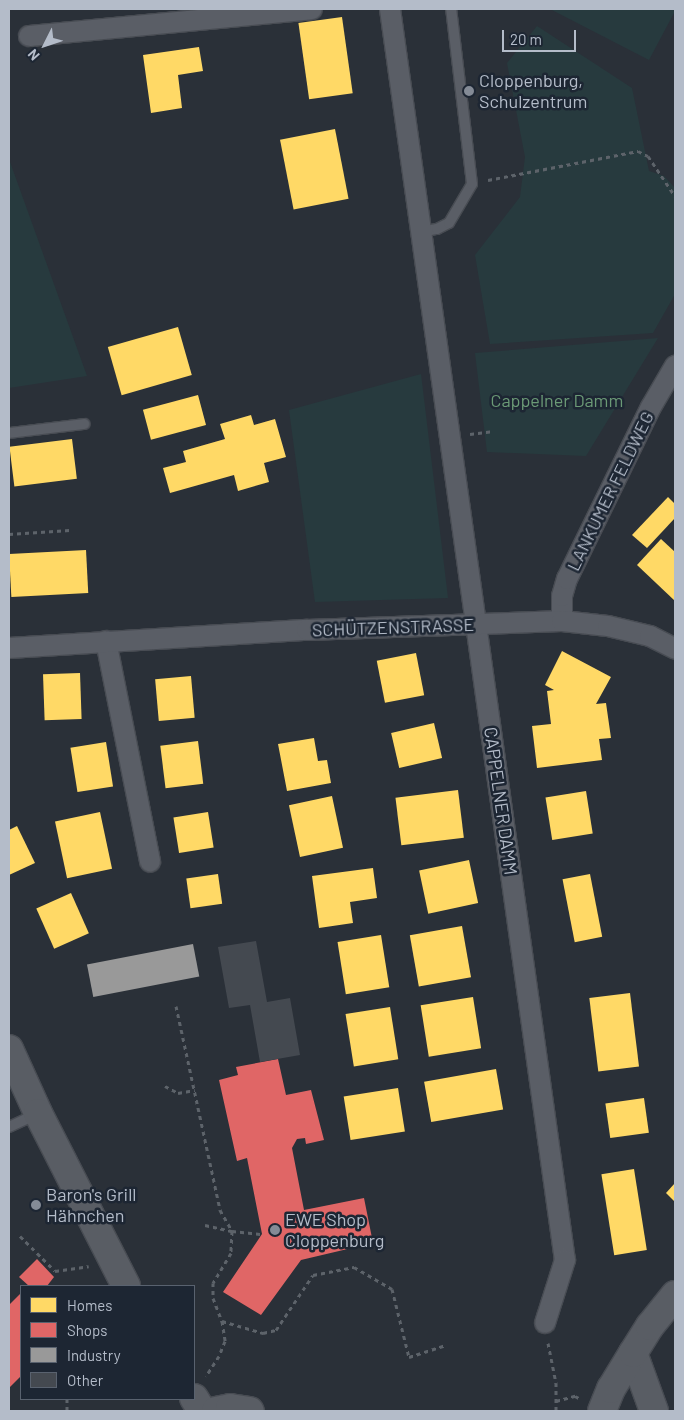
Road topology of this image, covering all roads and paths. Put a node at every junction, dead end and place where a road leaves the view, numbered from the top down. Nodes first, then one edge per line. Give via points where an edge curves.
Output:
1 (312, 9) edge
2 (390, 9) edge
3 (450, 9) edge
4 (28, 36) dead end
5 (472, 184) junction
6 (674, 190) edge
7 (675, 196) edge
8 (422, 232) junction
9 (675, 366) edge
10 (84, 424) dead end
11 (494, 431) dead end
12 (9, 433) edge
13 (467, 434) dead end
14 (70, 530) dead end
15 (9, 534) edge
16 (562, 621) junction
17 (477, 624) junction
18 (106, 642) junction
19 (9, 648) edge
20 (675, 649) edge
21 (150, 862) dead end
22 (176, 1006) dead end
23 (9, 1049) edge
24 (165, 1086) dead end
25 (195, 1090) junction
26 (38, 1113) junction
27 (9, 1127) edge
28 (205, 1225) dead end
29 (232, 1231) junction
30 (262, 1234) dead end
31 (20, 1236) dead end
32 (120, 1274) edge
33 (675, 1295) edge
34 (222, 1321) junction
35 (545, 1323) joint
36 (444, 1345) dead end
37 (633, 1353) junction
38 (197, 1389) edge
39 (67, 1400) edge
40 (67, 1410) dead end
41 (202, 1411) edge
42 (216, 1411) edge
43 (250, 1411) edge
44 (556, 1411) edge
45 (602, 1411) edge
46 (654, 1411) edge

1 - 4 street
2 - 8 street, CAPPELNER DAMM
3 - 5 lane
5 - 6 path via 638,151 648,156
5 - 8 lane via 449,223
6 - 7 path
8 - 17 street, CAPPELNER DAMM
9 - 16 street, LANKUMER FELDWEG via 651,407 567,579 562,596
10 - 12 lane
11 - 13 path
14 - 15 path
16 - 17 street, SCHÜTZENSTRASSE
16 - 20 street, SCHÜTZENSTRASSE via 642,634
17 - 18 street, SCHÜTZENSTRASSE
17 - 35 street, CAPPELNER DAMM via 565,1260
18 - 19 street, SCHÜTZENSTRASSE
18 - 21 street
22 - 25 path
23 - 26 street
24 - 25 path via 178,1093
25 - 29 path via 220,1210
26 - 27 lane
26 - 32 street
28 - 29 path
29 - 30 path
29 - 34 path via 231,1253 212,1284 213,1298
31 - 32 path via 55,1271
33 - 37 street
34 - 36 path via 263,1334 276,1330 313,1275 354,1266 392,1290 409,1357
34 - 38 path via 225,1341
35 - 44 path via 556,1383
37 - 45 street
37 - 46 street
38 - 41 street
39 - 40 path
42 - 43 street via 230,1408

